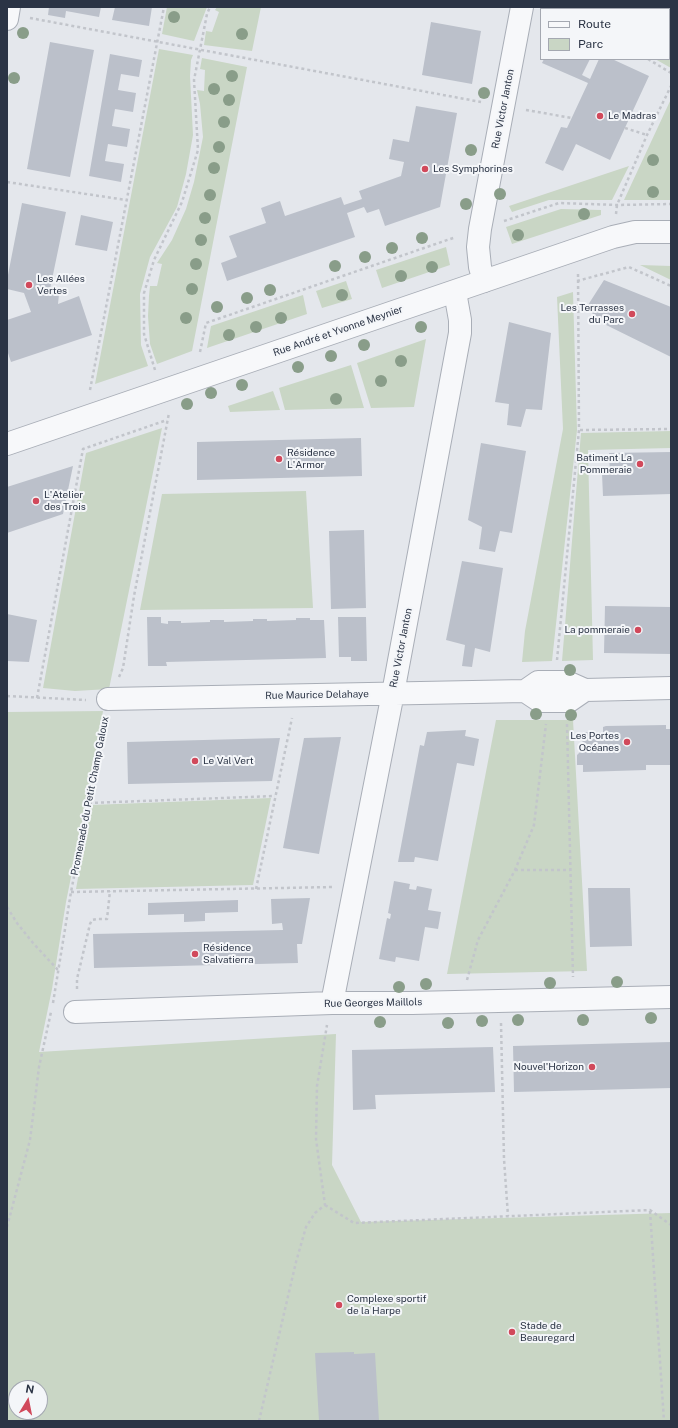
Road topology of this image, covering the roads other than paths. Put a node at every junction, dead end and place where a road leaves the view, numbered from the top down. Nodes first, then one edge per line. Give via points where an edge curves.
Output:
1 (522, 7) edge
2 (671, 232) edge
3 (484, 281) junction
4 (454, 292) junction
5 (7, 444) edge
6 (671, 688) edge
7 (393, 693) junction
8 (108, 699) road end
9 (671, 997) edge
10 (332, 1004) junction
11 (75, 1012) road end

1 - 3 street, Rue Victor Janton via 480,229 478,247
2 - 3 street, Rue André et Yvonne Meynier via 635,232 613,237
3 - 4 street, Rue André et Yvonne Meynier
4 - 5 street, Rue André et Yvonne Meynier
4 - 7 street, Rue Victor Janton via 460,333
6 - 7 street, Rue Maurice Delahaye via 585,690 567,682 550,692 538,682 525,691
7 - 8 street, Rue Maurice Delahaye
7 - 10 street, Rue Victor Janton
9 - 10 street, Rue Georges Maillols
10 - 11 street, Rue Georges Maillols

